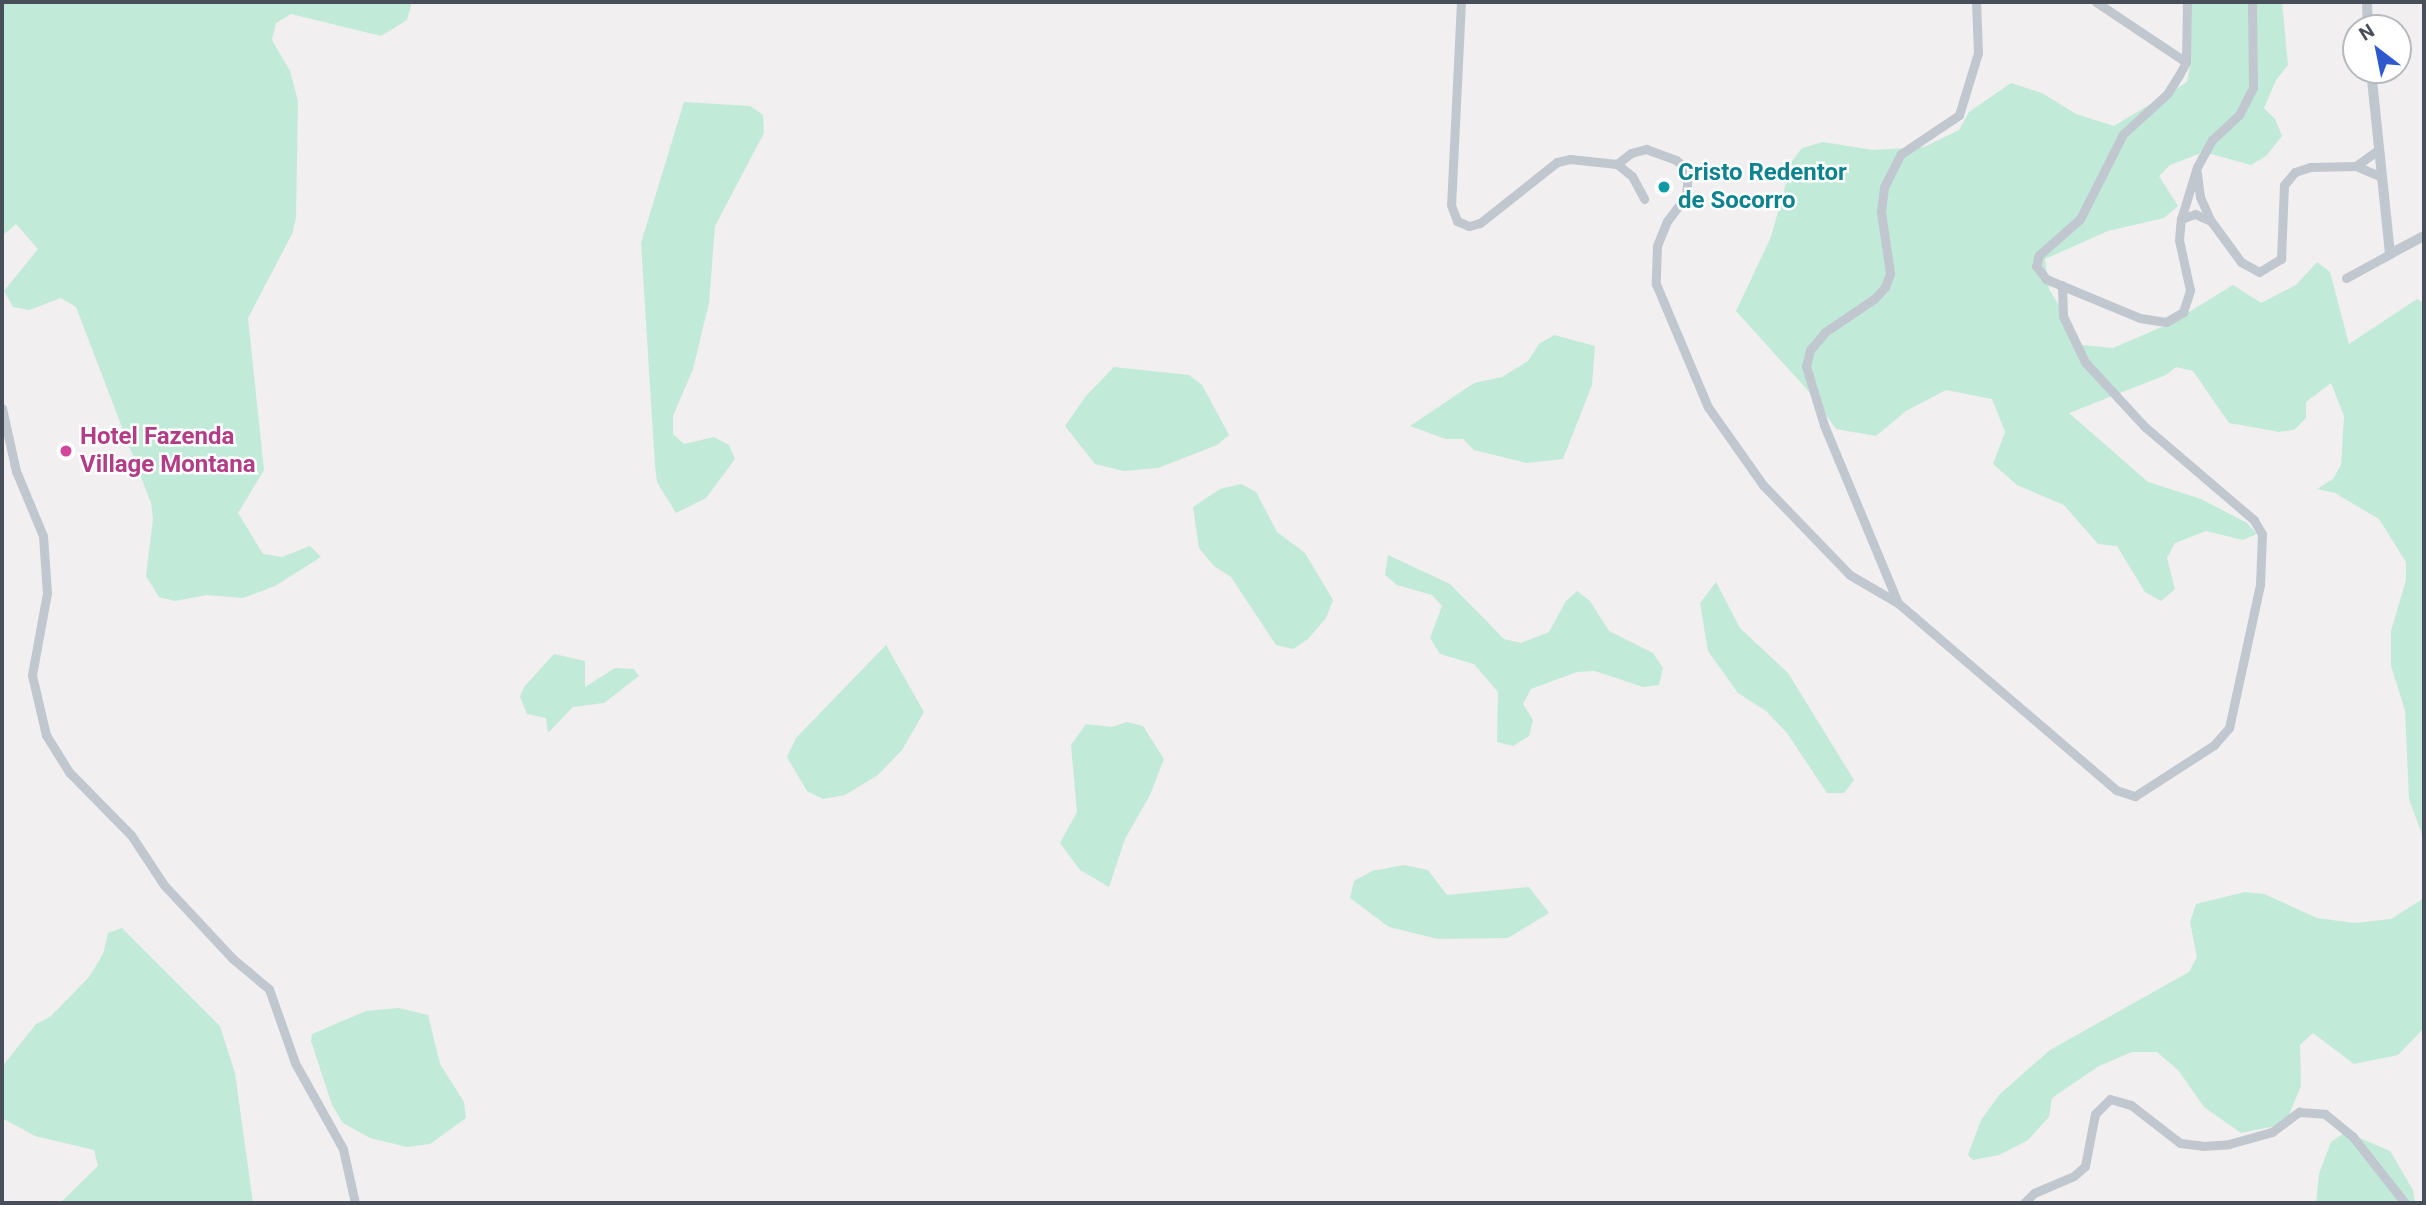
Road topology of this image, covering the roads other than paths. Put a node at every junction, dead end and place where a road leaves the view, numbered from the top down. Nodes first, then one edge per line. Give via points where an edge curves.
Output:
1 (1461, 2) edge
2 (1976, 2) edge
3 (2096, 2) edge
4 (2187, 2) edge
5 (2252, 2) edge
6 (2186, 62) junction
7 (2372, 84) edge
8 (2377, 151) junction
9 (1617, 164) junction
10 (2356, 166) junction
11 (2196, 167) junction
12 (2379, 176) junction
13 (1644, 199) dead end
14 (2181, 219) junction
15 (2211, 221) junction
16 (2424, 236) edge
17 (2390, 254) junction
18 (2346, 278) dead end
19 (2062, 285) junction
20 (2, 408) edge
21 (1898, 603) junction
22 (355, 1203) edge
23 (2024, 1203) edge
24 (2405, 1203) edge

1 - 9 street via 1451,205 1457,221 1469,226 1480,223 1557,162 1587,159
2 - 21 street via 1978,53 1959,115 1901,154 1884,187 1881,212 1889,274 1885,287 1825,332 1810,350 1806,366 1824,425
3 - 6 street
4 - 6 street
5 - 11 street via 2250,94 2239,115 2212,140
6 - 19 street via 2167,94 2123,134 2080,219 2039,255 2039,272
7 - 8 street
8 - 10 street
8 - 12 street
9 - 13 street via 1632,176
9 - 21 street via 1646,149 1676,160 1688,170 1690,187 1661,231 1655,265 1666,315 1708,407 1763,485 1850,575
10 - 12 street
10 - 15 street via 2310,167 2289,178 2283,199 2284,247 2269,270 2248,269
11 - 14 street
11 - 15 street via 2200,197
12 - 17 street
14 - 15 street via 2195,214
14 - 19 street via 2179,240 2190,290 2188,304 2176,318 2156,322 2140,318
16 - 17 street
17 - 18 street
19 - 21 street via 2063,316 2085,362 2165,446 2254,520 2262,534 2260,585 2228,728 2214,745 2176,766 2142,793 2125,796
20 - 22 street via 16,471 43,536 47,593 32,675 46,735 69,772 131,835 164,885 232,958 270,989 295,1063 343,1149
23 - 24 street via 2085,1166 2095,1114 2110,1099 2131,1105 2180,1143 2203,1146 2260,1136 2299,1112 2325,1114 2353,1137

